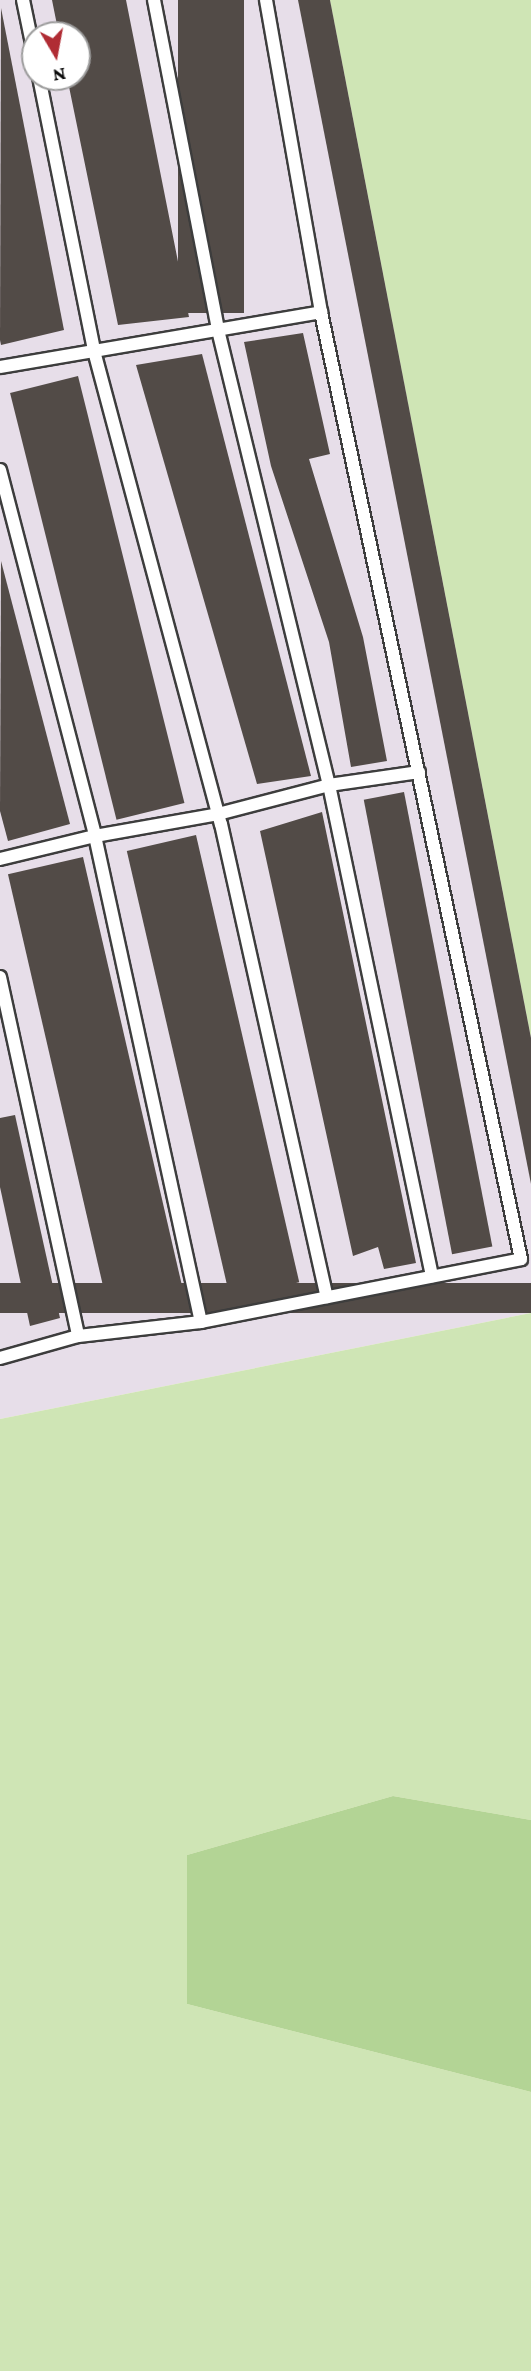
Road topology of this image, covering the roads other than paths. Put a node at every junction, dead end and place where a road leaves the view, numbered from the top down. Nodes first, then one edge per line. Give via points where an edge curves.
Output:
1 (23, 0) edge
2 (154, 0) edge
3 (266, 0) edge
4 (27, 21) edge
5 (42, 91) edge
6 (321, 312) junction
7 (218, 330) junction
8 (93, 351) junction
9 (0, 367) edge
10 (0, 470) edge
11 (419, 772) junction
12 (329, 785) junction
13 (218, 814) junction
14 (94, 836) junction
15 (0, 859) edge
16 (0, 977) edge
17 (432, 1276) junction
18 (327, 1297) junction
19 (201, 1322) junction
20 (78, 1336) junction
21 (0, 1358) edge

1 - 4 lane
2 - 7 lane
3 - 6 lane
5 - 8 lane
6 - 7 lane
6 - 11 lane
7 - 8 lane
7 - 12 lane
8 - 9 lane
8 - 13 lane
10 - 14 lane
11 - 12 lane
11 - 17 lane via 521,1259
12 - 13 lane
12 - 17 lane
13 - 14 lane
13 - 18 lane
14 - 15 lane
14 - 19 lane
16 - 20 lane
17 - 18 lane
18 - 19 lane
19 - 20 lane
20 - 21 lane

